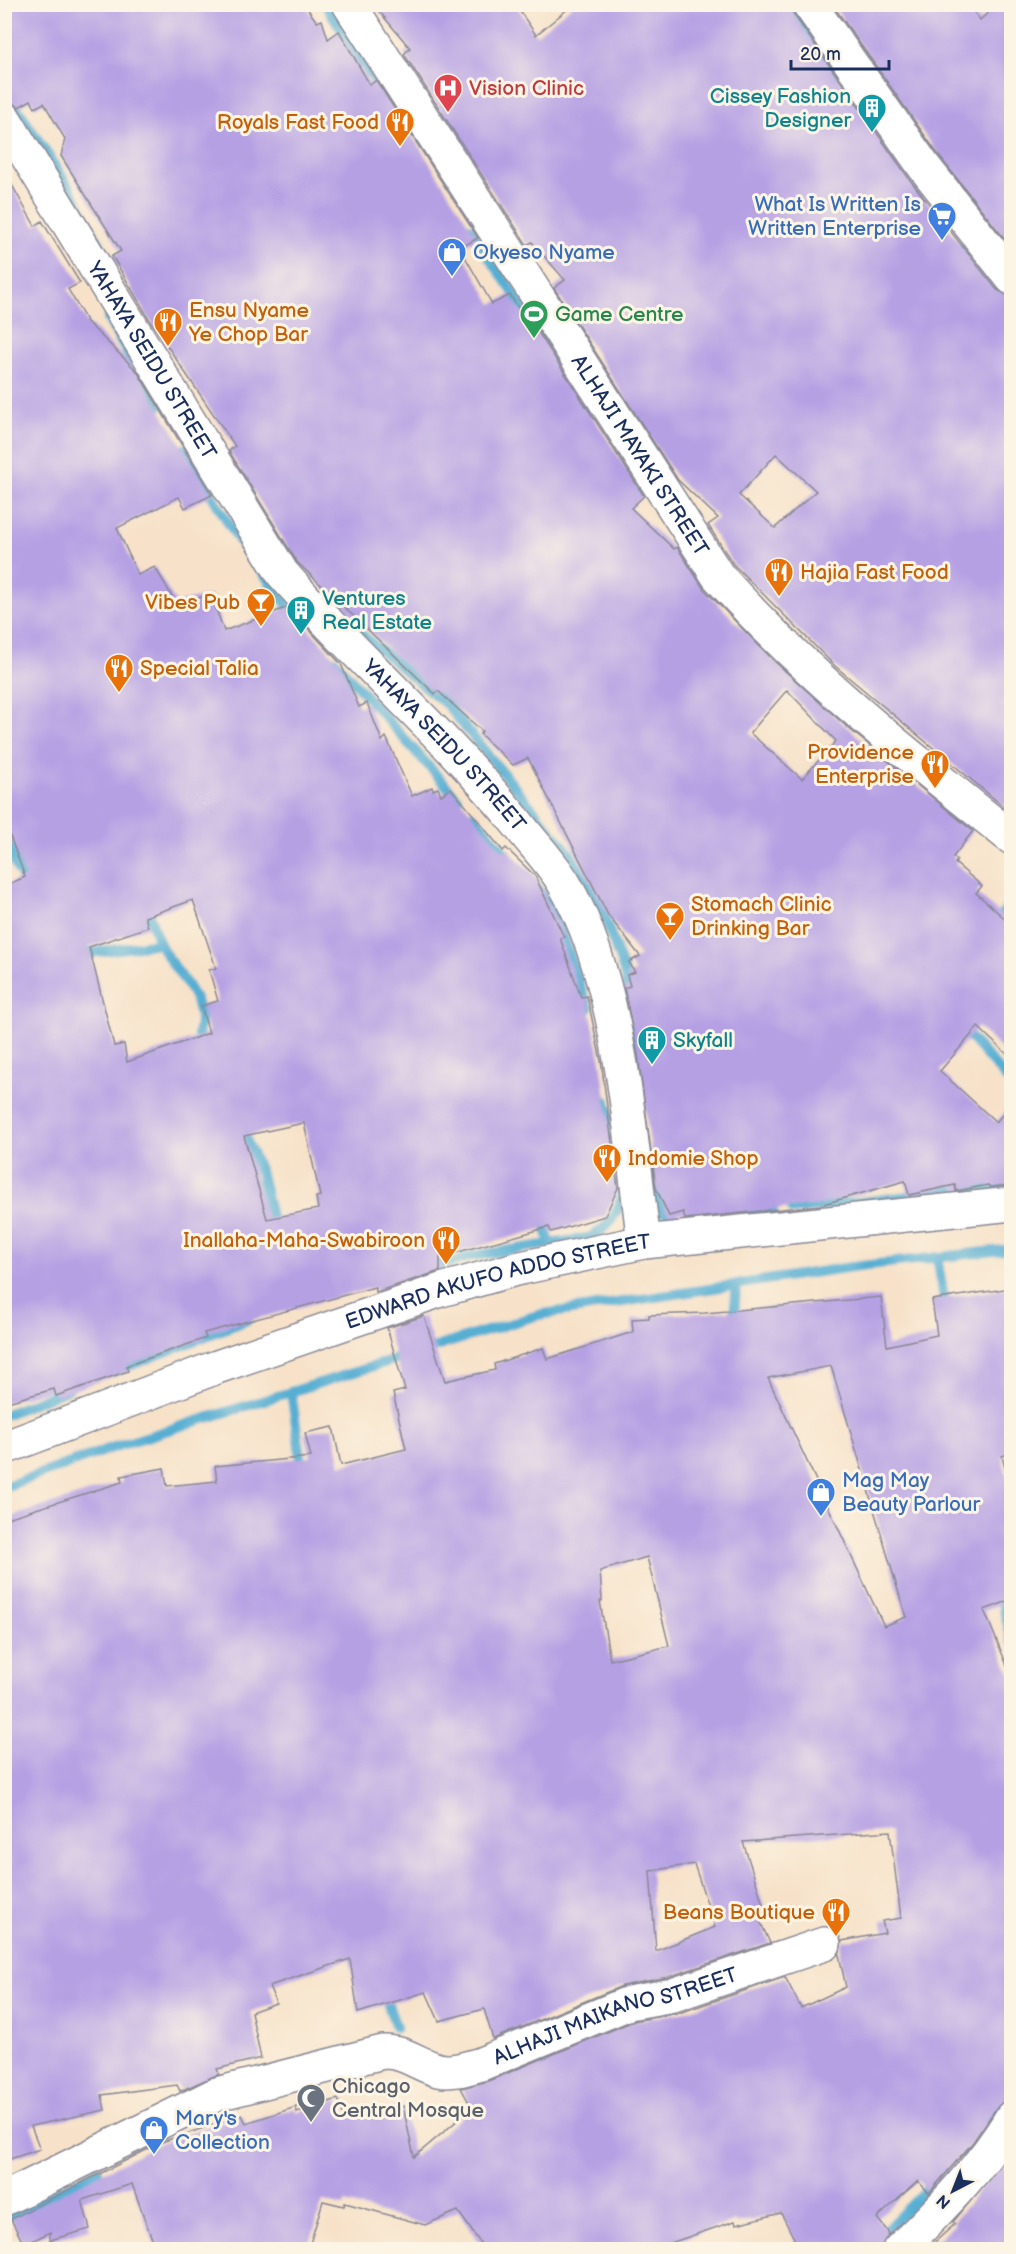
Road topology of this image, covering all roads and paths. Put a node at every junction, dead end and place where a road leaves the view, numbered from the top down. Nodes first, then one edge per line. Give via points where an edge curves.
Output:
1 (349, 4) edge
2 (809, 4) edge
3 (4, 118) edge
4 (1011, 278) edge
5 (1011, 838) edge
6 (1011, 1204) edge
7 (644, 1242) junction
8 (4, 1448) edge
9 (824, 1944) dead end
10 (1011, 2117) edge
11 (4, 2199) edge
12 (899, 2250) edge

1 - 5 street, ALHAJI MAYAKI STREET via 718,576 788,650
2 - 4 street via 925,168
3 - 7 street, YAHAYA SEIDU STREET via 282,573 483,781 565,885 607,992
6 - 7 street, EDWARD AKUFO ADDO STREET
7 - 8 street, EDWARD AKUFO ADDO STREET via 516,1269 441,1290 217,1367
9 - 11 street, ALHAJI MAIKANO STREET via 673,1995 629,2003 458,2070 440,2070 395,2051 383,2052 217,2094
10 - 12 street via 984,2156

